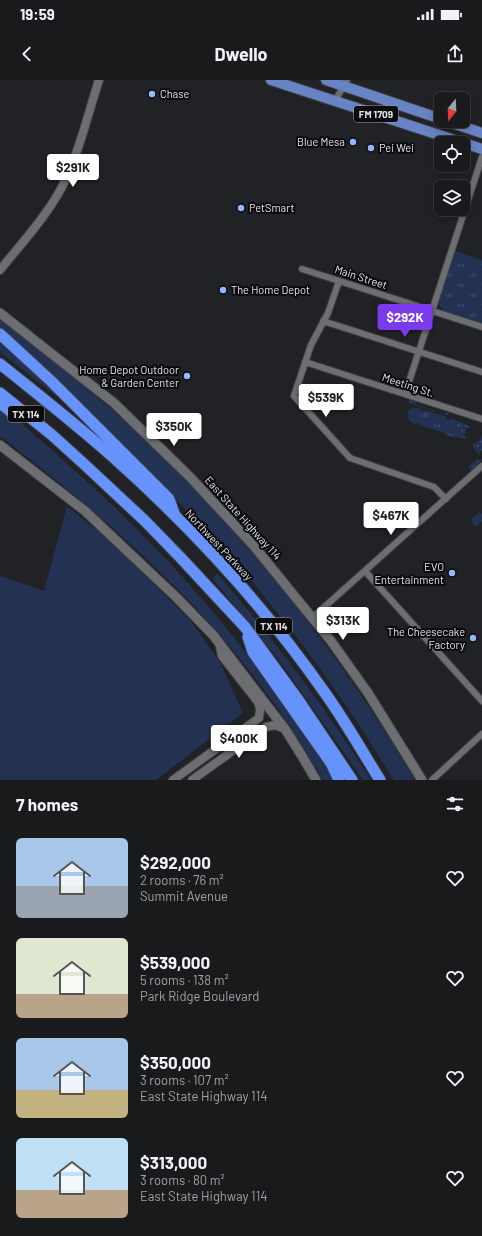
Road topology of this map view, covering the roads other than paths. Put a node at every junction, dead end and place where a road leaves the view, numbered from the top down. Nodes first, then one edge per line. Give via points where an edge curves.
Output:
1 (99, 80) edge
2 (271, 80) edge
3 (326, 80) edge
4 (346, 83) edge
5 (335, 101) junction
6 (434, 116) edge
7 (467, 128) edge
8 (482, 133) edge
9 (482, 149) edge
10 (482, 157) edge
11 (302, 268) dead end
12 (0, 270) edge
13 (339, 281) junction
14 (432, 311) junction
15 (0, 313) edge
16 (323, 321) junction
17 (482, 327) edge
18 (0, 334) edge
19 (418, 352) junction
20 (305, 362) junction
21 (0, 364) edge
22 (482, 372) edge
23 (0, 393) edge
24 (405, 394) junction
25 (0, 403) edge
26 (482, 419) edge
27 (52, 435) junction
28 (0, 445) edge
29 (481, 470) edge
30 (446, 499) junction
31 (175, 517) junction
32 (365, 571) junction
33 (312, 618) junction
34 (245, 628) junction
35 (219, 641) junction
36 (482, 701) edge
37 (285, 729) junction
38 (482, 734) edge
39 (359, 745) junction
40 (173, 780) edge
41 (192, 780) edge
42 (316, 780) edge
43 (340, 780) edge
44 (352, 780) edge
45 (380, 780) edge
46 (388, 780) edge
47 (422, 780) edge
48 (432, 780) edge

1 - 12 street via 74,160 63,186
2 - 5 main road, FM 1709
3 - 4 main road, FM 1709
4 - 5 street
4 - 6 main road, FM 1709
5 - 9 main road, FM 1709
7 - 8 main road
10 - 14 street
11 - 13 street, Main Street
13 - 14 street, Main Street
13 - 16 street via 332,304
14 - 17 street, Main Street
14 - 19 street
15 - 33 main road, East State Highway 114 via 114,403 190,477 253,545
16 - 19 street
16 - 20 street
18 - 31 highway via 170,499
19 - 22 street
19 - 24 street
20 - 24 street, Meeting St.
20 - 30 street via 294,396 345,454 355,461 434,487
21 - 31 highway, Northwest Parkway / TX 114 via 114,459
23 - 27 highway, TX 114
24 - 26 street, Meeting St.
25 - 27 highway via 35,431
27 - 34 highway, TX 114 via 150,526
28 - 35 main road via 86,511
29 - 30 street
30 - 32 street
31 - 39 highway, Northwest Parkway / TX 114 via 236,580 285,639 326,693
32 - 33 street
32 - 36 street
33 - 47 main road, East State Highway 114 via 368,694
34 - 43 highway via 253,652 331,763
34 - 44 highway, TX 114 via 299,701
35 - 37 main road
35 - 40 street via 222,656 258,702 259,718
37 - 41 street via 275,725 266,727
37 - 42 main road
38 - 48 street
39 - 45 highway, Northwest Parkway / TX 114
39 - 46 highway via 372,753

